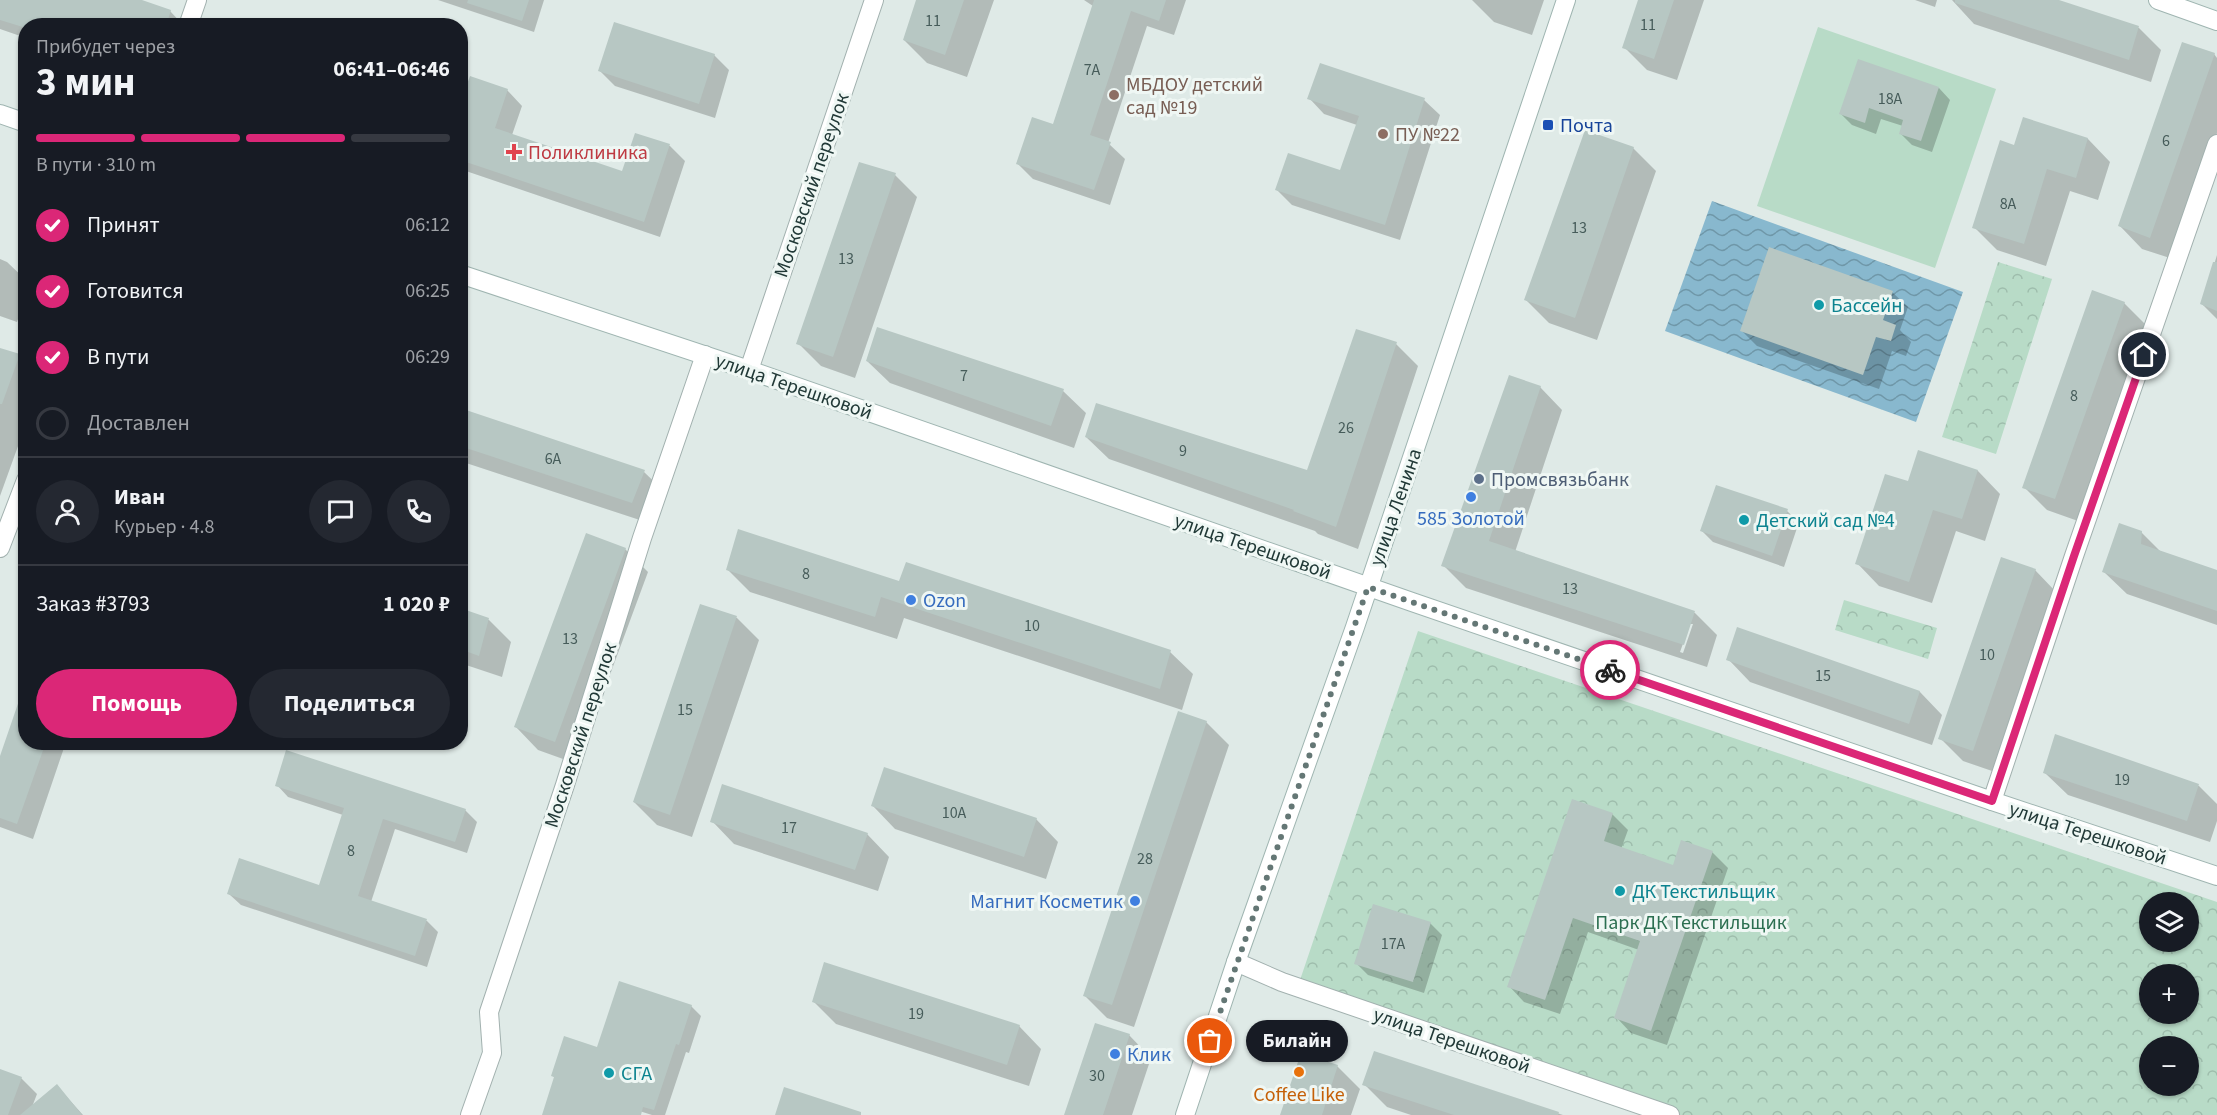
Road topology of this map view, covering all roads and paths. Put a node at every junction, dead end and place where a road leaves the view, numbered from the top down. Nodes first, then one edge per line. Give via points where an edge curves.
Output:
1 (197, 0) edge
2 (874, 0) edge
3 (1566, 0) edge
4 (2158, 0) edge
5 (191, 18) edge
6 (2217, 21) edge
7 (0, 114) edge
8 (18, 120) edge
9 (2217, 144) edge
10 (468, 277) edge
11 (705, 356) junction
12 (748, 370) junction
13 (18, 501) edge
14 (0, 548) edge
15 (1368, 587) junction
16 (1992, 801) junction
17 (2217, 876) edge
18 (1236, 962) junction
19 (470, 1115) edge
20 (1185, 1115) edge
21 (1670, 1115) edge

1 - 5 street
2 - 12 street, Московский переулок
3 - 15 street, улица Ленина
4 - 6 street
7 - 8 street
9 - 16 street
10 - 11 street, улица Терешковой
11 - 12 street, улица Терешковой
11 - 19 street, Московский переулок via 489,1012 492,1053
12 - 15 street, улица Терешковой
13 - 14 street
15 - 16 street, улица Терешковой
15 - 18 street, улица Ленина
16 - 17 street, улица Терешковой
18 - 20 street, улица Ленина
18 - 21 street, улица Терешковой via 1282,982

